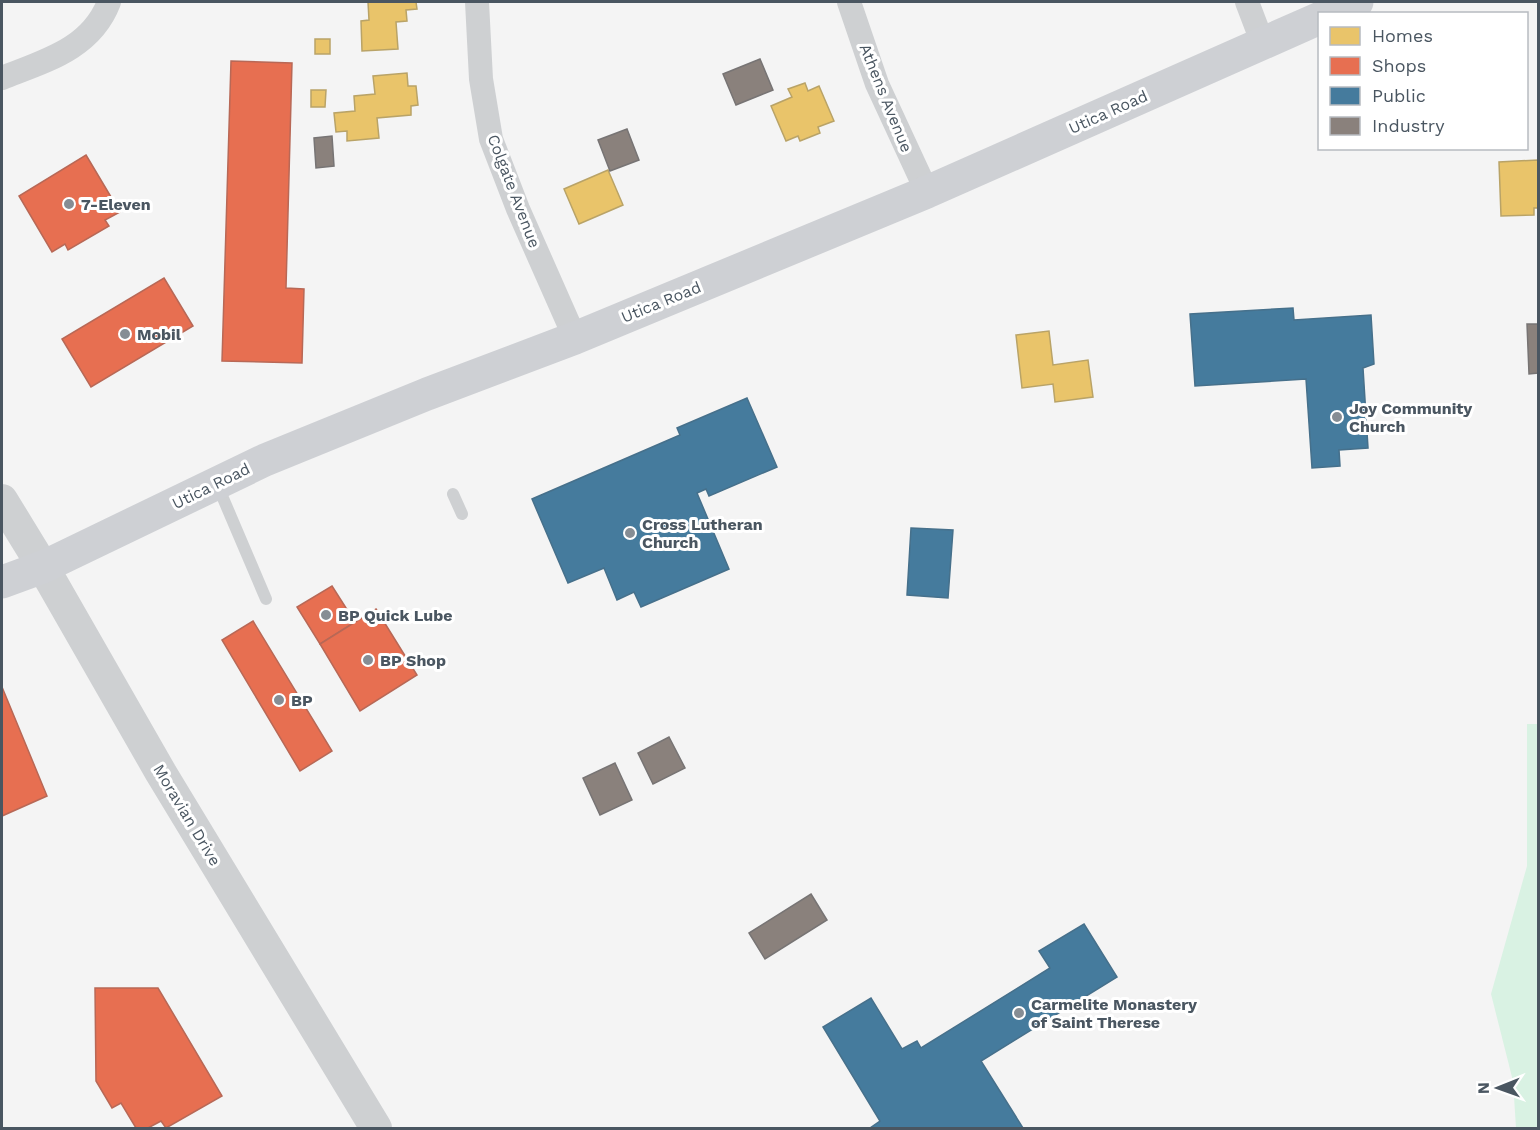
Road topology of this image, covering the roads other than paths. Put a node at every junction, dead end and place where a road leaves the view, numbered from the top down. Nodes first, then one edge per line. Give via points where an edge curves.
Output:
1 (109, 2) edge
2 (477, 2) edge
3 (849, 2) edge
4 (1247, 2) edge
5 (1357, 2) edge
6 (1334, 12) edge
7 (1318, 19) edge
8 (1263, 44) junction
9 (2, 78) edge
10 (927, 192) junction
11 (575, 338) junction
12 (217, 483) junction
13 (453, 494) dead end
14 (2, 500) edge
15 (462, 514) dead end
16 (43, 567) junction
17 (2, 582) edge
18 (266, 599) dead end
19 (376, 1128) edge

1 - 9 street via 103,17 82,40 57,57
2 - 11 street, Colgate Avenue via 481,79 491,139
3 - 10 street, Athens Avenue via 878,84
4 - 8 street
5 - 6 main road
7 - 8 main road, Utica Road
8 - 10 main road, Utica Road
10 - 11 main road, Utica Road
11 - 12 main road, Utica Road via 427,393
12 - 16 main road, Utica Road
12 - 18 lane
13 - 15 lane
14 - 16 street, Moravian Drive
16 - 17 main road, Utica Road
16 - 19 street, Moravian Drive via 161,772

